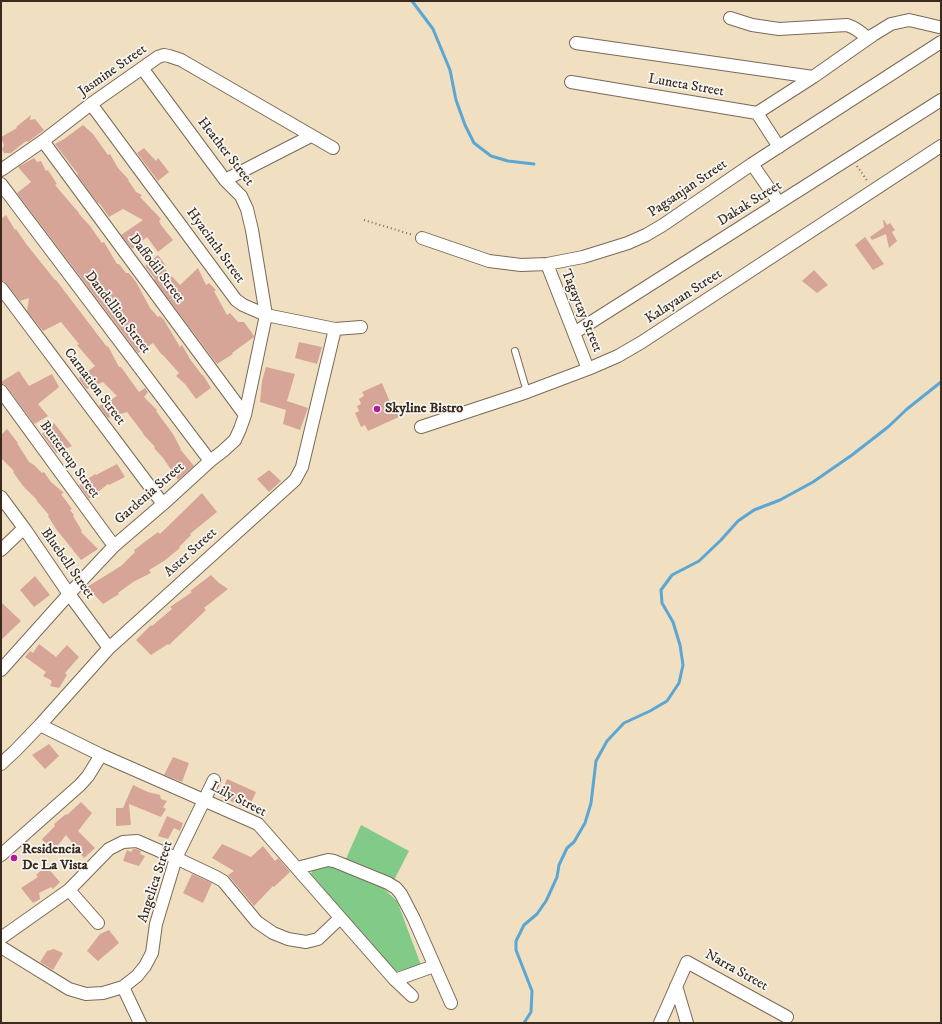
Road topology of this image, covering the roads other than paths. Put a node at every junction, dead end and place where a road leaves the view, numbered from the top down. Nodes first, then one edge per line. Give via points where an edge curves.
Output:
1 (730, 18) dead end
2 (939, 27) dead end
3 (867, 38) junction
4 (941, 42) edge
5 (576, 43) dead end
6 (142, 68) junction
7 (813, 77) junction
8 (571, 82) dead end
9 (941, 100) edge
10 (92, 104) junction
11 (757, 114) junction
12 (311, 136) junction
13 (43, 141) junction
14 (941, 146) edge
15 (779, 147) junction
16 (333, 148) dead end
17 (752, 164) junction
18 (1, 170) edge
19 (225, 180) junction
20 (1, 184) edge
21 (779, 203) junction
22 (422, 238) road end
23 (547, 264) junction
24 (1, 288) edge
25 (266, 314) junction
26 (361, 327) dead end
27 (335, 329) junction
28 (574, 333) junction
29 (515, 351) dead end
30 (588, 369) junction
31 (1, 391) edge
32 (527, 392) junction
33 (245, 415) junction
34 (421, 427) dead end
35 (210, 461) junction
36 (1, 497) edge
37 (163, 504) junction
38 (24, 528) junction
39 (114, 546) junction
40 (1, 550) edge
41 (69, 594) junction
42 (109, 648) junction
43 (1, 670) edge
44 (40, 725) junction
45 (101, 754) junction
46 (1, 764) edge
47 (214, 780) dead end
48 (205, 800) junction
49 (1, 855) edge
50 (176, 858) junction
51 (297, 868) junction
52 (69, 890) junction
53 (340, 918) junction
54 (98, 923) dead end
55 (1, 938) edge
56 (1, 947) edge
57 (434, 966) junction
58 (395, 980) junction
59 (676, 986) junction
60 (123, 987) junction
61 (412, 996) dead end
62 (451, 1003) dead end
63 (787, 1017) dead end
64 (140, 1023) edge
65 (660, 1023) edge
66 (687, 1023) edge

1 - 3 street via 764,28 847,26 860,31
2 - 3 street via 909,20 891,24
3 - 7 street
4 - 15 street, Pagsanjan Street
5 - 7 street
6 - 10 street, Jasmine Street
6 - 12 street, Jasmine Street via 164,55 175,57
6 - 19 street, Heather Street
7 - 11 street
8 - 11 street, Luneta Street
9 - 21 street, Dakak Street
10 - 13 street, Jasmine Street
10 - 25 street, Hyacinth Street via 236,300
11 - 15 street
12 - 16 street, Jasmine Street
12 - 19 street
13 - 18 street, Jasmine Street
13 - 33 street, Daffodil Street
14 - 30 street, Kalayaan Street via 642,342
15 - 17 street, Pagsanjan Street
17 - 21 street
17 - 23 street, Pagsanjan Street via 646,235 583,257
19 - 25 street, Heather Street via 241,196 247,210
20 - 35 street, Dandellion Street
21 - 28 street, Dakak Street
22 - 23 street, Pagsanjan Street via 489,261 521,265
23 - 28 street, Tagaytay Street
24 - 37 street, Carnation Street
25 - 27 street, Hyacinth Street
25 - 33 street, Gardenia Street
26 - 27 street, Hyacinth Street
27 - 42 street, Aster Street via 302,467 295,480
28 - 30 street, Tagaytay Street
29 - 32 lane
30 - 32 street, Kalayaan Street
31 - 39 street, Buttercup Street
32 - 34 street, Kalayaan Street
33 - 35 street, Gardenia Street via 235,440
35 - 37 street, Gardenia Street
36 - 38 street, Bluebell Street
37 - 39 street, Gardenia Street
38 - 40 street
38 - 41 street, Bluebell Street
39 - 41 street, Gardenia Street
41 - 42 street, Bluebell Street
41 - 43 street, Gardenia Street
42 - 44 street, Aster Street
44 - 45 street, Lily Street
44 - 46 street, Aster Street
45 - 48 street, Lily Street
45 - 49 street via 80,785
47 - 48 street, Angelica Street
48 - 50 street, Angelica Street
48 - 51 street, Lily Street via 258,824
50 - 52 street via 137,841 123,842 109,850
50 - 53 street via 223,881 257,922 288,939 306,942 318,939
50 - 60 street, Angelica Street via 156,924 152,953 137,976
51 - 53 street, Lily Street
51 - 57 street via 328,860 334,861 396,888 414,919
52 - 54 street
52 - 55 street
53 - 58 street, Lily Street
56 - 60 street, Angelica Street via 69,989 86,994 103,993
57 - 58 street
57 - 62 street
58 - 61 street, Lily Street
59 - 63 street, Narra Street via 687,962
59 - 65 street, Narra Street
59 - 66 street
60 - 64 street

